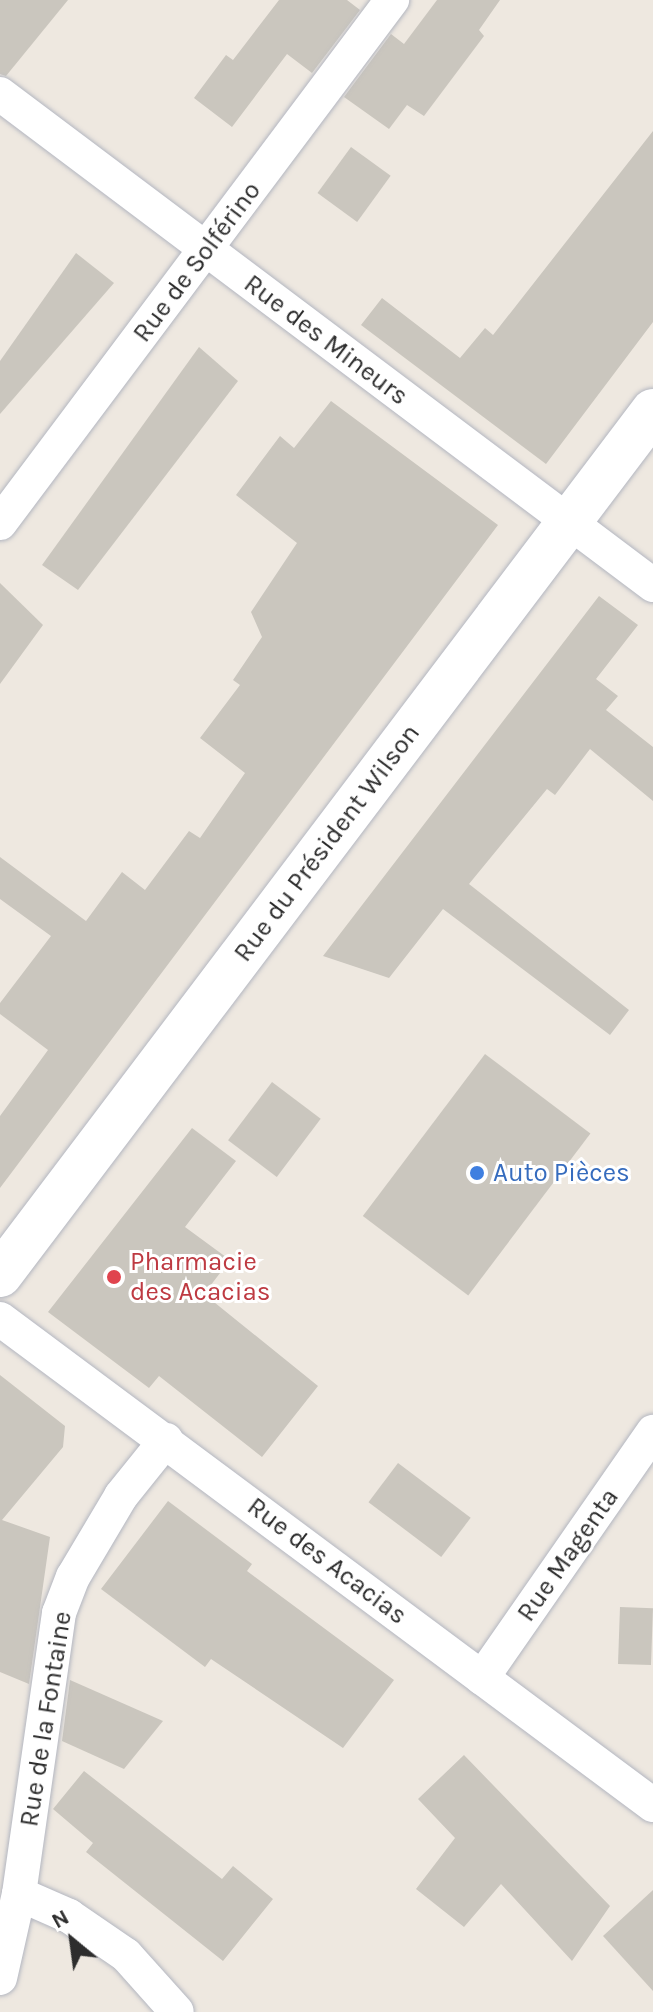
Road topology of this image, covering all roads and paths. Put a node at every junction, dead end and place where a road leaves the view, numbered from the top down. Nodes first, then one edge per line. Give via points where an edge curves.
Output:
1 (392, 0) edge
2 (0, 94) edge
3 (207, 249) junction
4 (653, 411) edge
5 (0, 523) edge
6 (568, 524) junction
7 (653, 585) edge
8 (0, 1275) edge
9 (0, 1319) edge
10 (653, 1432) edge
11 (166, 1440) junction
12 (482, 1678) junction
13 (653, 1805) edge
14 (19, 1894) junction
15 (0, 1978) edge
16 (177, 2012) edge

1 - 3 street, Rue de Solférino
2 - 3 street, Rue des Mineurs
3 - 5 street, Rue de Solférino
3 - 6 street, Rue des Mineurs
4 - 6 main road, Rue du Président Wilson
6 - 7 street, Rue des Mineurs
6 - 8 main road, Rue du Président Wilson
9 - 11 street, Rue des Acacias
10 - 12 street, Rue Magenta
11 - 12 street, Rue des Acacias
11 - 14 street, Rue de la Fontaine via 121,1496 73,1577 59,1613
12 - 13 street, Rue des Acacias
14 - 15 street, Rue de la Fontaine
14 - 16 street via 69,1916 126,1955

